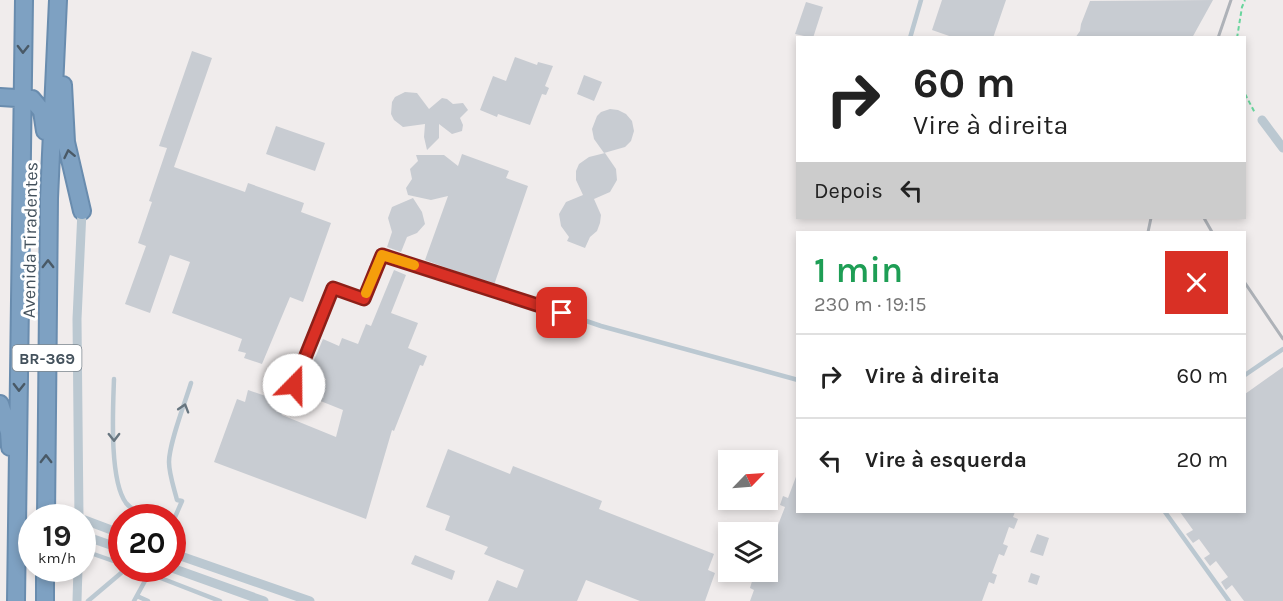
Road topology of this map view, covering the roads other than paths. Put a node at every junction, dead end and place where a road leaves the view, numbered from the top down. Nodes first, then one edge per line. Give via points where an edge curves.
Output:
1 (24, 0) edge
2 (58, 0) edge
3 (921, 0) edge
4 (57, 24) junction
5 (911, 36) edge
6 (0, 97) edge
7 (23, 98) junction
8 (1262, 120) road end
9 (1283, 148) edge
10 (49, 198) junction
11 (82, 211) joint
12 (1283, 349) edge
13 (1246, 374) edge
14 (114, 379) dead end
15 (796, 379) edge
16 (191, 383) dead end
17 (294, 385) dead end
18 (0, 404) edge
19 (18, 504) edge
20 (46, 504) edge
21 (81, 504) edge
22 (128, 504) edge
23 (181, 504) edge
24 (1166, 513) edge
25 (18, 519) joint
26 (186, 558) edge
27 (186, 573) edge
28 (45, 582) edge
29 (78, 582) edge
30 (110, 582) edge
31 (144, 582) edge
32 (176, 582) edge
33 (135, 598) edge
34 (16, 601) edge
35 (45, 601) edge
36 (77, 601) edge
37 (88, 601) edge
38 (148, 601) edge
39 (220, 601) edge
40 (264, 601) edge
41 (310, 601) edge
42 (1228, 601) edge

1 -> 7 highway, Avenida Tiradentes / BR-369
2 - 4 highway, Avenida Tiradentes / BR-369
3 - 5 lane
4 - 10 highway, Avenida Tiradentes / BR-369
11 -> 4 highway via 66,142
6 - 7 highway
7 - 10 highway via 32,99 42,111
7 -> 19 highway, Avenida Tiradentes / BR-369
8 - 9 street
20 -> 10 highway, Avenida Tiradentes / BR-369
11 - 21 street via 77,318
12 - 13 lane
14 -> 22 lane via 114,461 118,484
15 - 17 lane via 602,326 382,255 364,299 333,288
23 -> 16 lane via 169,464 170,452
18 - 25 highway via 9,432
24 - 42 lane
25 - 34 highway, Avenida Tiradentes / BR-369
26 - 41 street
27 - 40 street
28 - 35 highway
29 - 36 street
30 - 37 lane
31 - 33 lane
32 - 39 lane
33 - 38 lane

